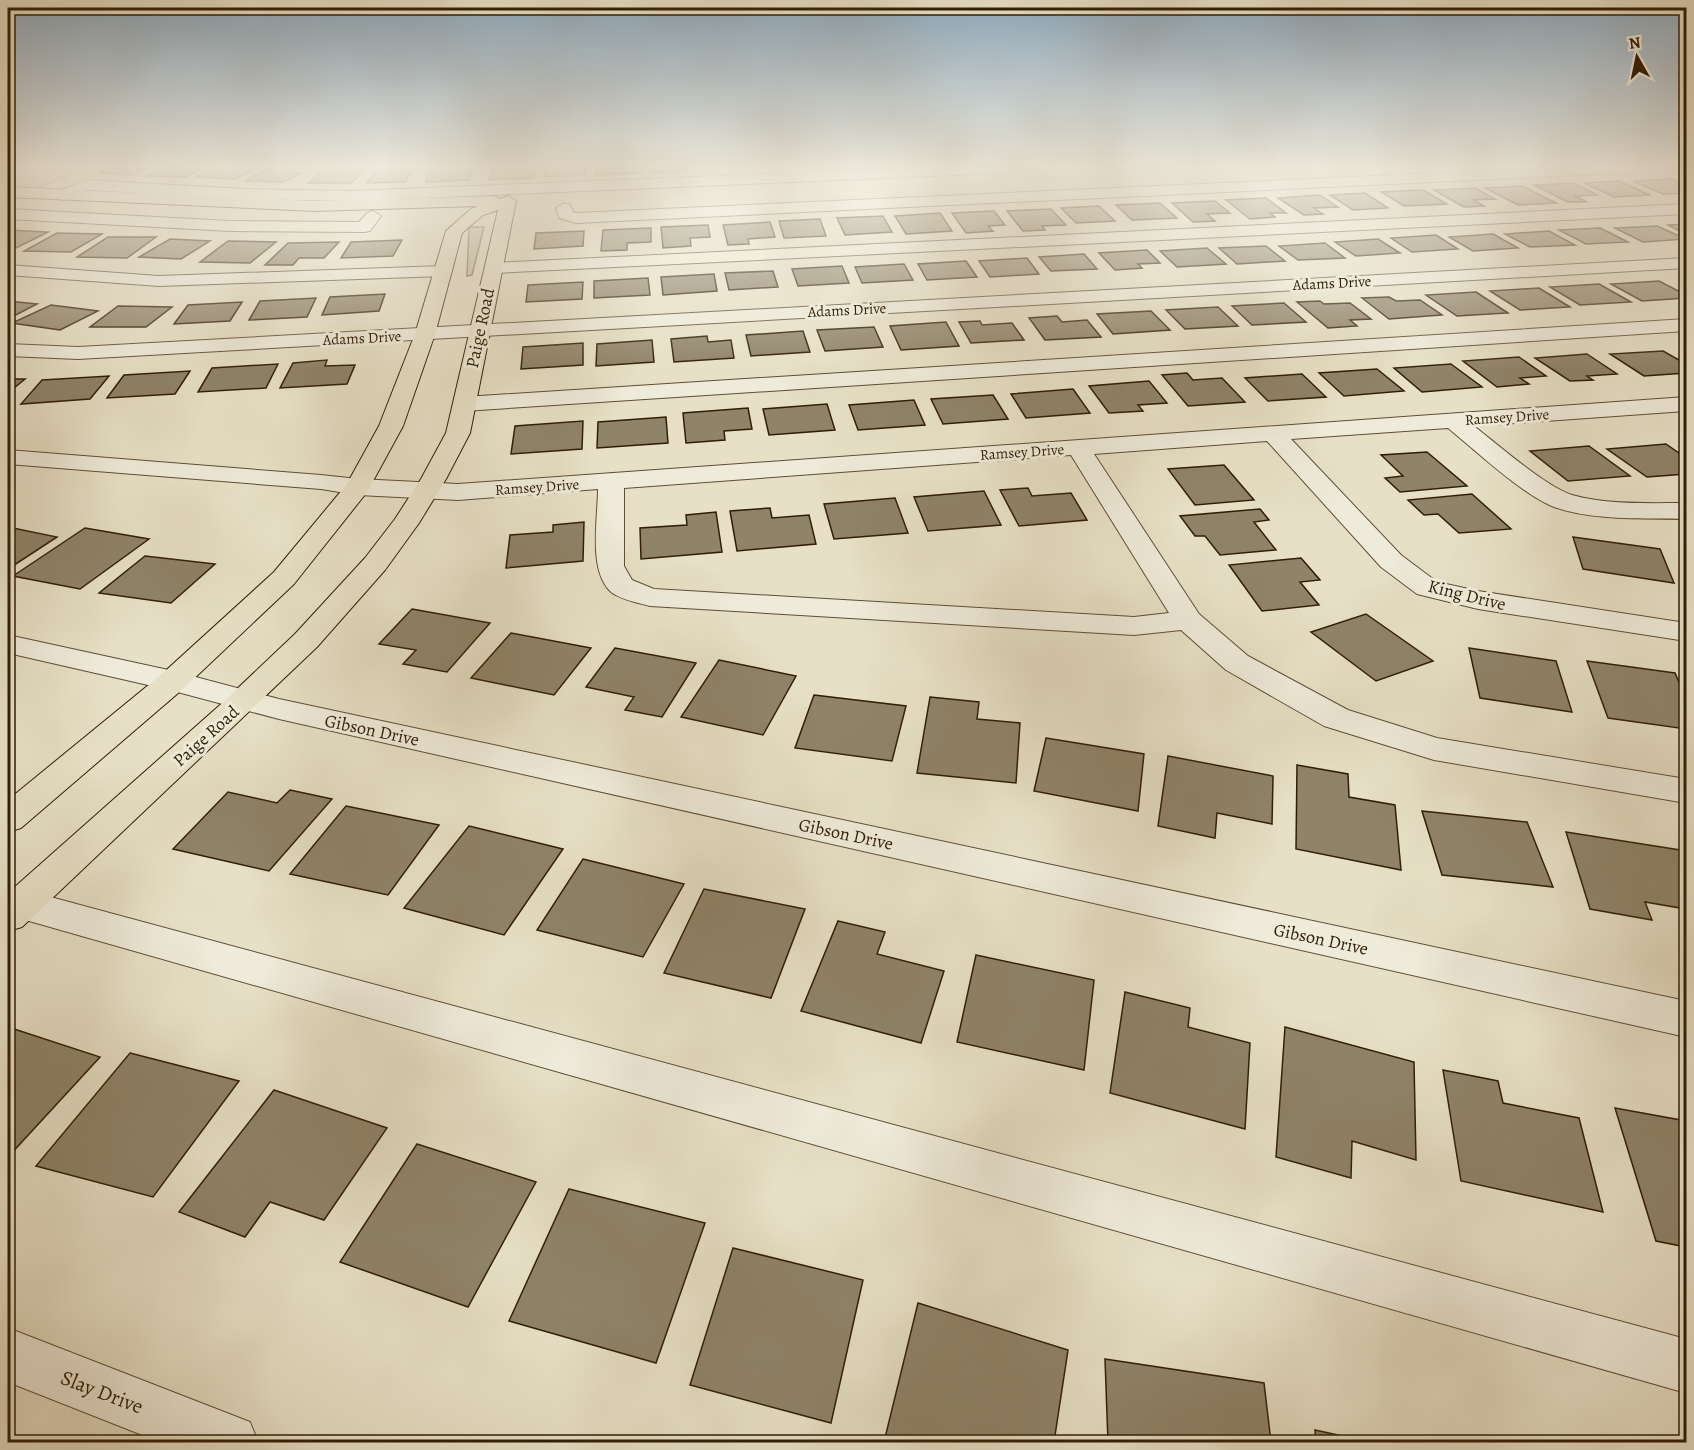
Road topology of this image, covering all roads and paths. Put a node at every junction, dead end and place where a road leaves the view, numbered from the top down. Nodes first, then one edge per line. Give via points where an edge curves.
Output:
1 (443, 236) edge
2 (501, 236) edge
3 (1147, 236) edge
4 (1686, 263) edge
5 (494, 268) junction
6 (8, 270) edge
7 (443, 271) junction
8 (1686, 325) edge
9 (479, 331) junction
10 (425, 334) junction
11 (8, 350) edge
12 (464, 404) junction
13 (1686, 404) edge
14 (1453, 421) junction
15 (1273, 434) junction
16 (1077, 448) junction
17 (8, 457) edge
18 (611, 482) junction
19 (358, 487) junction
20 (424, 492) junction
21 (1686, 512) edge
22 (1188, 620) junction
23 (1686, 632) edge
24 (8, 644) edge
25 (173, 681) junction
26 (244, 701) junction
27 (1686, 791) edge
28 (8, 819) edge
29 (14, 910) edge
30 (1686, 1019) edge
31 (8, 1355) edge
32 (1686, 1366) edge
33 (230, 1443) edge

1 - 7 main road
2 - 5 main road, Paige Road
3 - 5 street
4 - 9 street, Adams Drive
5 - 9 main road, Paige Road
6 - 7 street via 159,281
7 - 10 main road
8 - 12 street
9 - 10 street, Adams Drive
9 - 12 main road, Paige Road
10 - 11 street, Adams Drive via 78,353
10 - 19 main road via 391,426
12 - 20 main road, Paige Road via 458,433
13 - 14 street, Ramsey Drive
14 - 15 street, Ramsey Drive
14 - 21 street via 1542,490 1563,501 1613,510
15 - 16 street, Ramsey Drive
15 - 23 street, King Drive via 1391,561 1427,588 1478,600
16 - 18 street, Ramsey Drive
16 - 22 street
17 - 19 street, Ramsey Drive
18 - 20 street, Ramsey Drive
18 - 22 street via 610,566 621,586 650,597 1134,626
19 - 20 street, Ramsey Drive
19 - 25 main road via 284,578
20 - 26 main road, Paige Road via 390,548 337,610
22 - 27 street via 1237,663 1336,718 1434,749
24 - 25 street, Gibson Drive
25 - 26 street, Gibson Drive
25 - 28 main road
26 - 29 main road, Paige Road
26 - 30 street, Gibson Drive
29 - 32 street
31 - 33 street, Slay Drive

